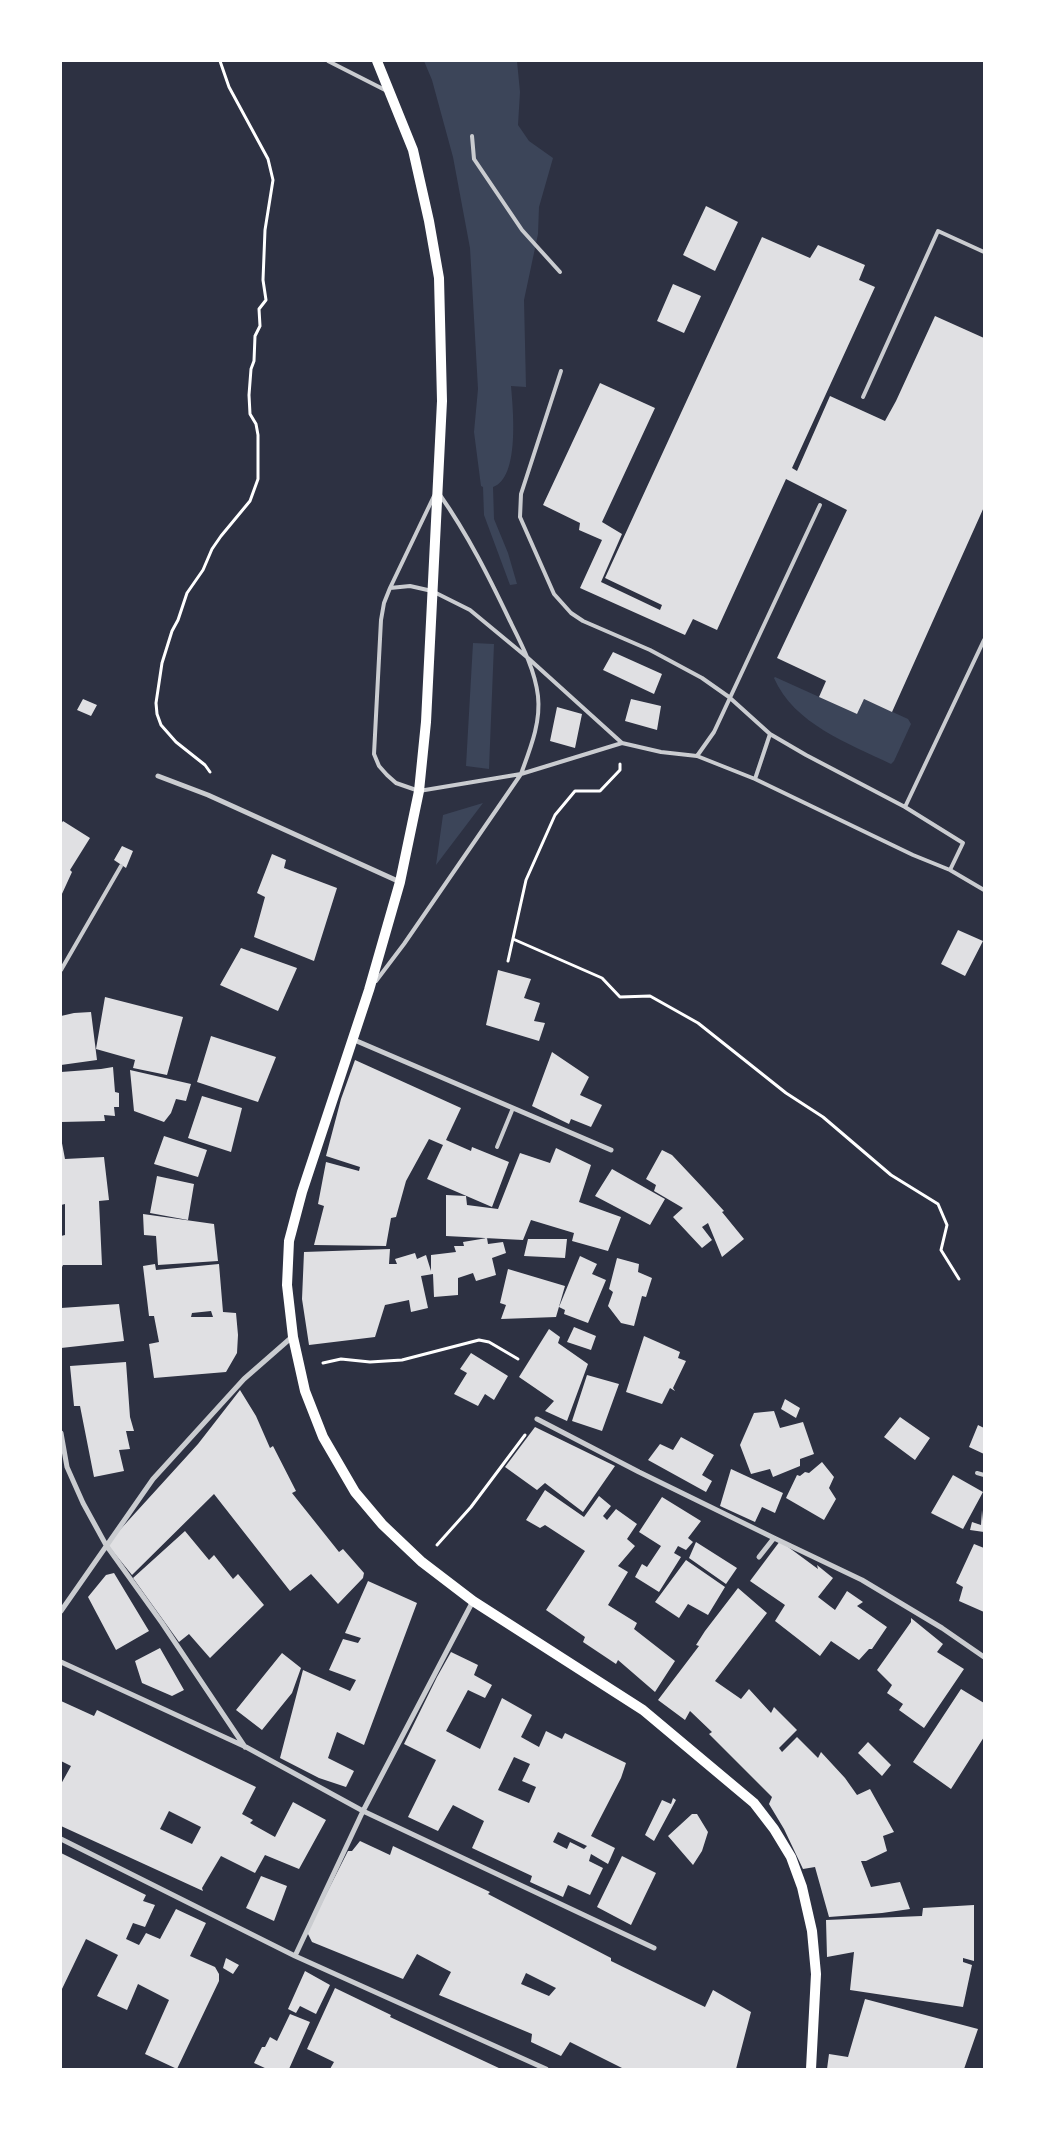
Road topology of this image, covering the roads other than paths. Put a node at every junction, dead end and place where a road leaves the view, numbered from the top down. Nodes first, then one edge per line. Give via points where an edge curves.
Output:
1 (328, 61) edge
2 (377, 61) edge
3 (392, 93) junction
4 (472, 136) dead end
5 (984, 252) edge
6 (560, 272) dead end
7 (561, 371) dead end
8 (863, 398) dead end
9 (436, 490) junction
10 (820, 505) dead end
11 (390, 588) junction
12 (432, 591) junction
13 (984, 640) edge
14 (528, 658) junction
15 (729, 697) junction
16 (770, 734) junction
17 (622, 743) junction
18 (697, 756) junction
19 (521, 774) junction
20 (158, 776) dead end
21 (755, 779) junction
22 (419, 791) junction
23 (905, 807) junction
24 (121, 866) dead end
25 (950, 870) junction
26 (400, 882) junction
27 (984, 890) edge
28 (64, 961) edge
29 (61, 970) edge
30 (369, 990) junction
31 (352, 1039) junction
32 (513, 1108) junction
33 (497, 1147) dead end
34 (611, 1150) dead end
35 (293, 1336) junction
36 (537, 1419) road end
37 (61, 1433) edge
38 (977, 1473) dead end
39 (984, 1476) edge
40 (774, 1538) junction
41 (106, 1545) junction
42 (759, 1558) dead end
43 (473, 1601) junction
44 (61, 1611) edge
45 (984, 1657) edge
46 (61, 1662) edge
47 (246, 1747) junction
48 (363, 1810) junction
49 (61, 1839) edge
50 (654, 1948) dead end
51 (295, 1956) junction
52 (546, 2069) edge
53 (811, 2069) edge

1 - 3 lane
2 - 3 main road
3 - 9 main road via 414,150 439,278 442,401
4 - 6 lane via 474,159 522,230
5 - 8 lane via 938,231
7 - 15 lane via 521,494 520,517 554,594 583,621 650,650 702,678
9 - 11 lane
9 - 12 main road
9 - 14 lane via 463,528
10 - 15 lane
11 - 12 lane via 410,586
11 - 22 lane via 384,603 380,636 374,754 386,775 396,783
12 - 14 lane via 470,610
12 - 22 main road via 426,722
13 - 23 lane
14 - 17 lane
14 - 19 lane via 538,696 532,744
15 - 16 lane
15 - 18 lane via 714,732
16 - 21 lane
16 - 23 lane
17 - 18 lane
17 - 19 lane
18 - 21 lane
19 - 22 lane
19 - 30 lane
20 - 26 street via 208,795
21 - 25 lane
22 - 26 main road
23 - 25 lane via 963,843
24 - 28 lane
25 - 27 lane
26 - 30 main road
28 - 29 lane
30 - 31 main road
31 - 32 street
31 - 35 main road via 289,1241 287,1285
32 - 33 lane
32 - 34 street
35 - 41 street via 244,1379 160,1472
35 - 43 main road via 306,1391 323,1436 355,1492 382,1524 422,1562
36 - 40 street
37 - 41 street via 67,1467
38 - 39 lane
40 - 42 street
40 - 45 street via 862,1580
41 - 44 street
41 - 47 street
43 - 48 street
43 - 53 main road via 643,1710 754,1803 774,1829 791,1857 812,1931 816,1974
46 - 47 street
47 - 48 street
48 - 50 street
48 - 51 street
49 - 51 street
51 - 52 street

